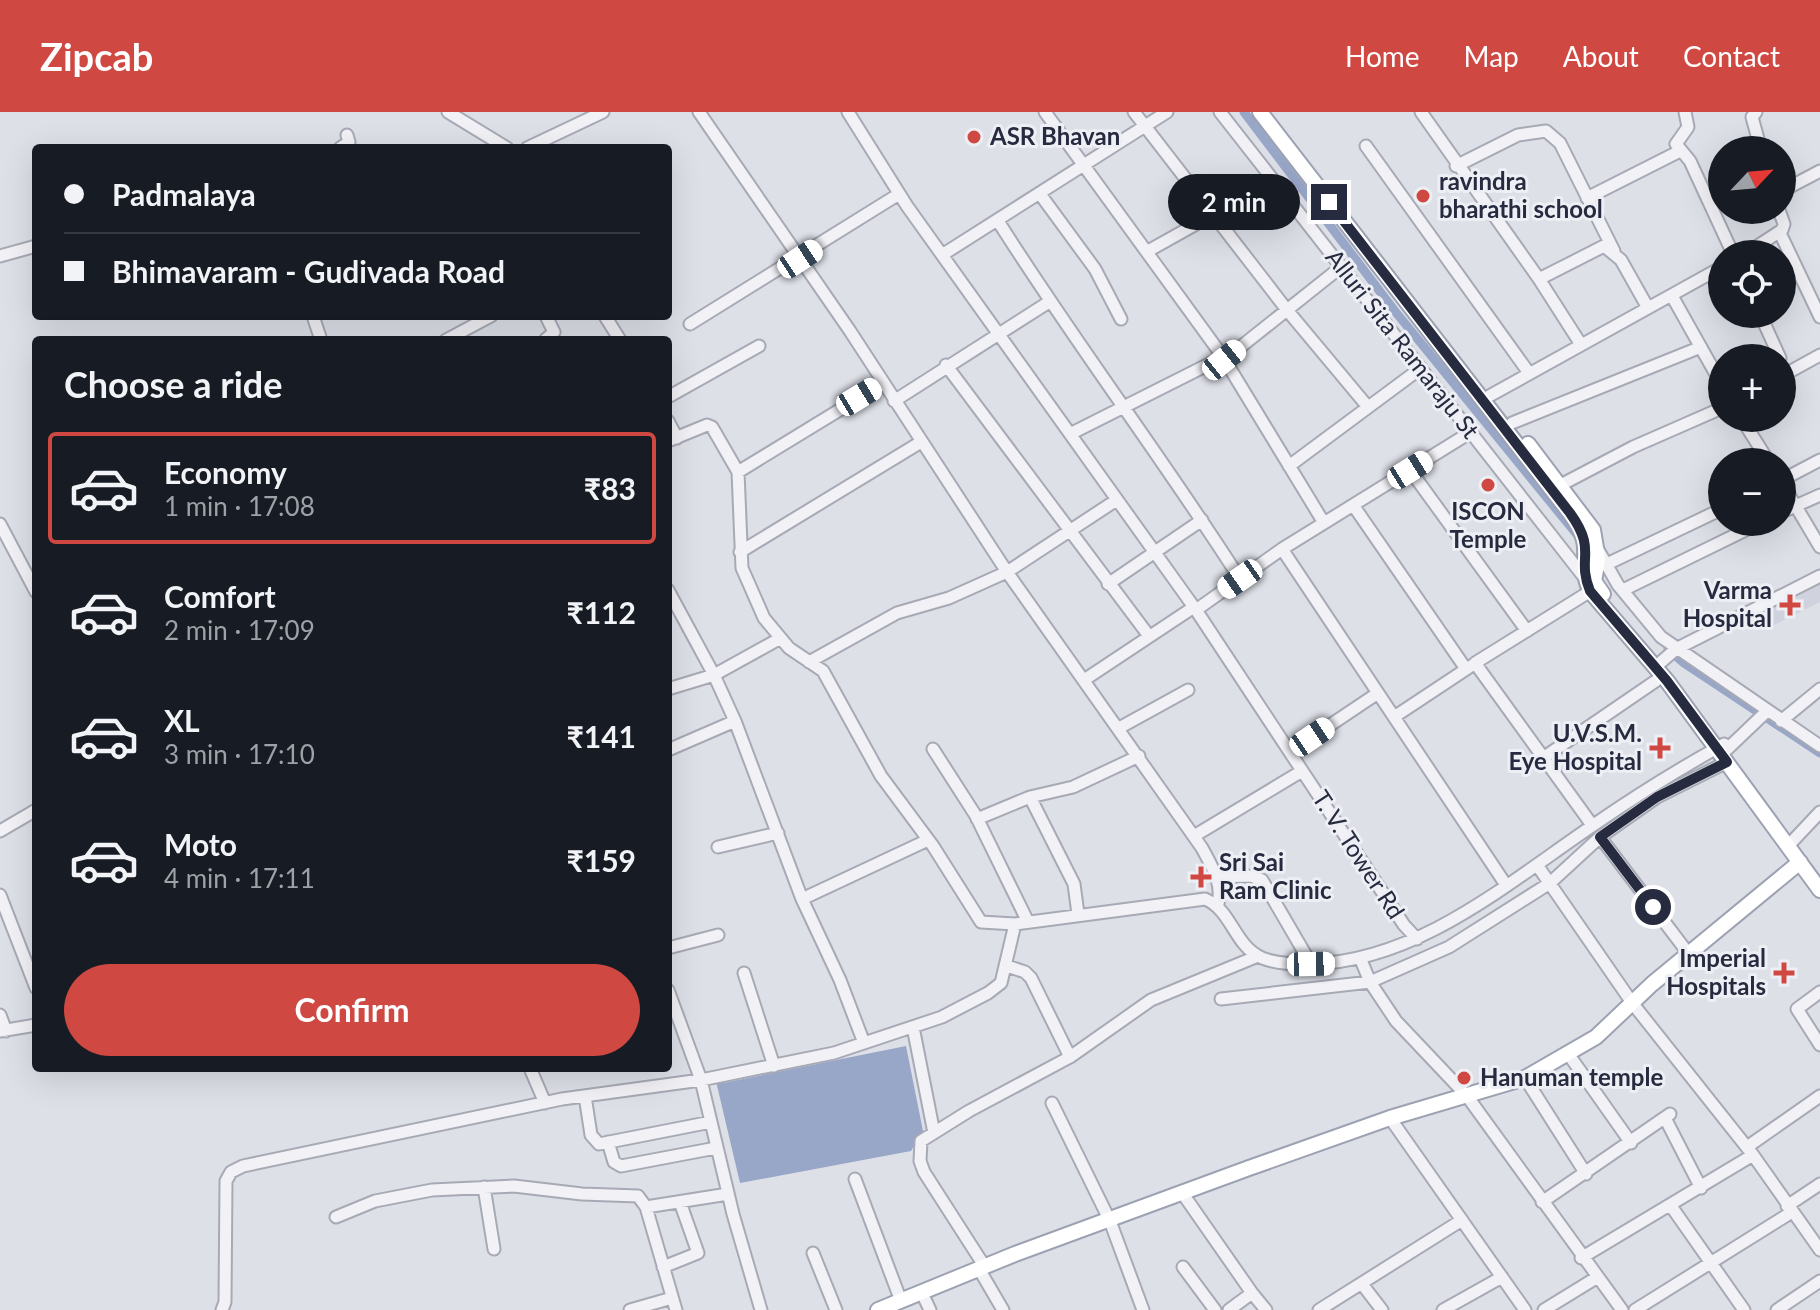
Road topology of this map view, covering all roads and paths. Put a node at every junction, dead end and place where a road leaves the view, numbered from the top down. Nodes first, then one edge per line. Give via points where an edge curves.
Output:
1 (448, 112) edge
2 (603, 112) edge
3 (699, 112) edge
4 (1045, 112) edge
5 (1134, 112) edge
6 (1167, 112) edge
7 (1220, 112) edge
8 (1260, 112) edge
9 (1270, 112) edge
10 (1421, 112) edge
11 (1685, 112) edge
12 (1756, 112) edge
13 (852, 113) edge
14 (1145, 127) junction
15 (347, 135) dead end
16 (1757, 136) edge
17 (346, 144) edge
18 (500, 144) edge
19 (535, 144) edge
20 (1366, 146) dead end
21 (1680, 151) junction
22 (1085, 166) junction
23 (1456, 166) junction
24 (1820, 171) edge
25 (1273, 181) junction
26 (1796, 184) edge
27 (899, 194) junction
28 (1040, 194) junction
29 (1587, 198) junction
30 (1333, 200) junction
31 (1214, 214) junction
32 (998, 221) junction
33 (1784, 224) edge
34 (1780, 233) junction
35 (1727, 240) edge
36 (1768, 240) edge
37 (32, 247) edge
38 (1148, 251) junction
39 (1614, 251) junction
40 (942, 255) junction
41 (0, 256) edge
42 (800, 259) junction
43 (1341, 267) junction
44 (1708, 275) edge
45 (1539, 279) junction
46 (1672, 296) junction
47 (1049, 302) junction
48 (1648, 308) junction
49 (1287, 310) junction
50 (1820, 317) edge
51 (1121, 319) dead end
52 (484, 320) edge
53 (690, 324) dead end
54 (998, 332) junction
55 (454, 336) edge
56 (1580, 343) junction
57 (759, 346) dead end
58 (1701, 347) junction
59 (1820, 355) edge
60 (1224, 358) junction
61 (1708, 360) edge
62 (1796, 363) edge
63 (946, 365) junction
64 (1421, 368) junction
65 (1529, 373) junction
66 (882, 384) junction
67 (672, 395) edge
68 (1486, 398) junction
69 (894, 401) junction
70 (1368, 407) junction
71 (1122, 408) junction
72 (1708, 414) edge
73 (1512, 423) junction
74 (1471, 432) junction
75 (1070, 434) junction
76 (673, 439) edge
77 (921, 442) junction
78 (1820, 460) edge
79 (1289, 466) junction
80 (1410, 470) junction
81 (738, 472) junction
82 (1796, 474) edge
83 (1555, 487) junction
84 (1820, 495) edge
85 (1115, 501) junction
86 (1353, 505) junction
87 (1796, 506) edge
88 (1796, 508) edge
89 (1708, 515) edge
90 (1202, 520) junction
91 (1324, 523) junction
92 (0, 524) edge
93 (1069, 532) junction
94 (1733, 536) edge
95 (1820, 547) edge
96 (1282, 549) junction
97 (740, 552) junction
98 (1153, 552) junction
99 (1593, 563) junction
100 (1007, 572) junction
101 (1820, 576) edge
102 (1240, 579) junction
103 (32, 584) edge
104 (1108, 584) junction
105 (1623, 590) junction
106 (672, 597) edge
107 (1195, 608) junction
108 (1527, 631) junction
109 (1149, 636) junction
110 (779, 639) junction
111 (1675, 650) junction
112 (809, 662) junction
113 (1470, 666) junction
114 (1663, 666) junction
115 (714, 675) junction
116 (1084, 680) junction
117 (672, 689) edge
118 (1820, 689) edge
119 (1188, 690) dead end
120 (1378, 693) junction
121 (1766, 712) junction
122 (1394, 717) junction
123 (735, 721) junction
124 (1781, 721) junction
125 (1119, 728) junction
126 (1820, 746) edge
127 (672, 748) edge
128 (933, 749) dead end
129 (1290, 752) junction
130 (1723, 752) junction
131 (1139, 756) junction
132 (1543, 758) junction
133 (1302, 771) junction
134 (1030, 797) junction
135 (32, 812) edge
136 (1820, 812) edge
137 (977, 819) junction
138 (1592, 825) junction
139 (0, 831) edge
140 (778, 833) junction
141 (1194, 836) junction
142 (1600, 837) junction
143 (928, 840) junction
144 (1791, 843) junction
145 (718, 847) dead end
146 (1803, 859) junction
147 (1537, 865) junction
148 (1820, 876) edge
149 (1217, 877) junction
150 (1550, 883) junction
151 (1506, 885) junction
152 (1820, 890) edge
153 (0, 895) edge
154 (802, 899) junction
155 (1218, 904) junction
156 (1078, 914) junction
157 (1028, 922) junction
158 (1015, 924) junction
159 (718, 935) dead end
160 (1417, 939) junction
161 (672, 947) edge
162 (1688, 953) junction
163 (1258, 956) junction
164 (1361, 960) junction
165 (1311, 964) junction
166 (1007, 966) junction
167 (744, 973) dead end
168 (32, 978) edge
169 (1370, 982) junction
170 (1820, 992) edge
171 (1221, 999) dead end
172 (672, 1001) edge
173 (1633, 1004) junction
174 (0, 1015) edge
175 (32, 1026) edge
176 (913, 1027) junction
177 (3, 1031) edge
178 (864, 1043) junction
179 (1820, 1045) edge
180 (1569, 1055) junction
181 (1070, 1057) junction
182 (774, 1066) junction
183 (532, 1072) edge
184 (1525, 1078) junction
185 (701, 1080) junction
186 (585, 1096) junction
187 (1467, 1096) junction
188 (1820, 1096) edge
189 (545, 1103) junction
190 (1052, 1103) dead end
191 (1390, 1118) junction
192 (711, 1122) junction
193 (934, 1133) junction
194 (608, 1142) junction
195 (1631, 1143) junction
196 (716, 1148) junction
197 (1750, 1151) junction
198 (1586, 1174) junction
199 (855, 1179) dead end
200 (1820, 1184) edge
201 (484, 1187) junction
202 (1701, 1188) junction
203 (728, 1194) junction
204 (1183, 1194) junction
205 (680, 1202) junction
206 (1542, 1202) junction
207 (1671, 1206) junction
208 (646, 1207) junction
209 (1790, 1209) junction
210 (336, 1217) dead end
211 (1462, 1220) junction
212 (1110, 1221) junction
213 (494, 1249) dead end
214 (1820, 1250) edge
215 (813, 1253) dead end
216 (1581, 1258) junction
217 (1712, 1264) junction
218 (663, 1267) junction
219 (1183, 1267) dead end
220 (982, 1268) junction
221 (1502, 1277) junction
222 (1596, 1278) junction
223 (1820, 1281) edge
224 (1362, 1284) junction
225 (922, 1293) junction
226 (1252, 1293) junction
227 (901, 1301) junction
228 (674, 1304) edge
229 (222, 1310) edge
230 (630, 1310) edge
231 (761, 1310) edge
232 (836, 1310) edge
233 (878, 1310) edge
234 (930, 1310) edge
235 (1003, 1310) edge
236 (1143, 1310) edge
237 (1215, 1310) edge
238 (1229, 1310) edge
239 (1266, 1310) edge
240 (1319, 1310) edge
241 (1382, 1310) edge
242 (1443, 1310) edge
243 (1525, 1310) edge
244 (1544, 1310) edge
245 (1622, 1310) edge
246 (1635, 1310) edge
247 (1744, 1310) edge
248 (1777, 1310) edge

1 - 18 street
2 - 19 street
3 - 42 street
4 - 22 street
5 - 14 street
6 - 14 street
7 - 25 street, Alluri Sita Ramaraju St
8 - 30 main road
9 - 30 main road
10 - 23 street
11 - 21 street via 1688,127 1676,144
12 - 16 street via 1752,117
13 - 27 street, T. V. Tower Rd
14 - 22 street
14 - 31 street
15 - 17 street
20 - 65 street
21 - 29 street
21 - 35 street via 1690,161
22 - 28 street
22 - 38 street
23 - 29 street via 1518,135 1546,131 1560,143
23 - 45 street
24 - 26 street
25 - 31 street
25 - 43 street, Alluri Sita Ramaraju St
27 - 40 street, T. V. Tower Rd
27 - 42 street
28 - 32 street
28 - 51 street via 1095,269
29 - 39 street
30 - 68 main road
31 - 38 street
31 - 49 street
32 - 40 street
32 - 47 street
33 - 34 street
34 - 36 street
34 - 50 street
37 - 41 street
38 - 60 street
39 - 45 street via 1600,246
39 - 48 street
40 - 54 street, T. V. Tower Rd
42 - 53 street
42 - 66 street
43 - 49 street
43 - 64 street, Alluri Sita Ramaraju St
44 - 46 street
45 - 56 street
46 - 48 street
46 - 58 street
47 - 54 street
47 - 71 street
48 - 56 street
49 - 60 street
49 - 70 street
52 - 55 street
54 - 63 street
54 - 75 street, T. V. Tower Rd
56 - 65 street
57 - 67 street
58 - 61 street
58 - 73 street
59 - 62 street
60 - 71 street
60 - 79 street
63 - 69 street
63 - 93 street
64 - 70 street
64 - 74 street, Alluri Sita Ramaraju St
65 - 68 street
66 - 69 street
66 - 81 street
68 - 73 main road
68 - 83 main road
69 - 77 street
70 - 79 street
71 - 75 street
71 - 90 street
72 - 83 street
73 - 83 main road
74 - 80 street
74 - 99 street, Alluri Sita Ramaraju St
75 - 85 street, T. V. Tower Rd
76 - 81 street via 712,427
77 - 97 street
77 - 100 street
78 - 82 street
79 - 91 street
80 - 86 street
80 - 108 street
81 - 97 street
83 - 99 main road
84 - 87 street
85 - 93 street
85 - 98 street, T. V. Tower Rd
86 - 91 street
86 - 113 street
88 - 95 street
89 - 99 street
90 - 98 street
90 - 102 street
91 - 96 street
92 - 103 street
93 - 100 street
93 - 104 street
94 - 105 street
96 - 102 street
96 - 120 street
97 - 110 street via 753,593
98 - 104 street
98 - 107 street, T. V. Tower Rd
99 - 105 street, Alluri Sita Ramaraju St
99 - 108 street
99 - 114 main road
100 - 112 street via 949,598 897,613
100 - 116 street
101 - 111 street
102 - 107 street
104 - 109 street
105 - 111 street, Alluri Sita Ramaraju St
106 - 115 street
107 - 109 street
107 - 129 street, T. V. Tower Rd
108 - 113 street
109 - 116 street
110 - 112 street
110 - 115 street
111 - 114 street
111 - 121 street, Alluri Sita Ramaraju St
112 - 143 street via 823,671 881,776
113 - 122 street
113 - 132 street
114 - 130 main road
114 - 132 street
115 - 117 street
115 - 123 street
116 - 125 street
118 - 124 street
119 - 125 street
120 - 122 street
120 - 129 street
121 - 124 street, Alluri Sita Ramaraju St
121 - 130 street
122 - 151 street
123 - 127 street
123 - 140 street
124 - 126 street, Alluri Sita Ramaraju St
125 - 131 street
128 - 137 street
129 - 133 street, T. V. Tower Rd
130 - 138 street via 1659,780
130 - 142 street
130 - 144 main road
131 - 134 street via 1073,787
131 - 141 street
132 - 138 street
133 - 141 street
133 - 160 street, T. V. Tower Rd
134 - 137 street
134 - 156 street via 1074,884
135 - 139 street
136 - 144 street
137 - 157 street
138 - 147 street
140 - 145 street
140 - 154 street
141 - 149 street
142 - 150 street
142 - 162 street
143 - 154 street
143 - 158 street via 981,922
144 - 146 main road
146 - 148 main road
146 - 152 main road
146 - 162 main road
147 - 150 street
147 - 151 street
149 - 155 street
149 - 165 street via 1262,880
150 - 169 street via 1449,947
150 - 173 street
151 - 160 street
153 - 168 street
154 - 178 street
155 - 156 street via 1183,900
155 - 163 street via 1237,937
156 - 157 street
157 - 158 street
158 - 166 street
159 - 161 street
160 - 164 street
162 - 173 main road
163 - 165 street
163 - 181 street via 1151,1000
164 - 165 street
164 - 169 street
166 - 176 street via 1001,983 988,993
166 - 181 street via 1031,978
167 - 182 street
169 - 171 street
169 - 187 street via 1423,1054
170 - 179 street via 1797,1009
172 - 185 street
173 - 180 main road
173 - 197 street
174 - 177 street
175 - 177 street
176 - 178 street
176 - 193 street
178 - 182 street
180 - 184 main road
180 - 195 street
181 - 193 street
182 - 185 street
183 - 189 street
184 - 187 main road
184 - 198 street
185 - 186 street
185 - 192 street
186 - 189 street
186 - 194 street via 591,1135 599,1144
187 - 191 main road
187 - 206 street
188 - 197 street
189 - 229 street via 231,1172 225,1196
190 - 212 street
191 - 204 main road
191 - 211 street
192 - 194 street
192 - 196 street
193 - 220 street via 921,1141 920,1161
194 - 196 street via 614,1162 621,1166
195 - 198 street
195 - 202 street via 1667,1116
196 - 203 street
197 - 202 street
197 - 209 street
198 - 206 street
199 - 227 street
200 - 209 street
201 - 208 street via 629,1194
201 - 210 street via 375,1201
201 - 213 street
202 - 207 street
203 - 205 street
203 - 231 street
204 - 212 main road
204 - 226 street
205 - 208 street
205 - 218 street via 698,1253
206 - 216 street
207 - 216 street
207 - 217 street
208 - 218 street
209 - 214 street
209 - 217 street
211 - 221 street
211 - 224 street
212 - 220 main road
212 - 236 street
215 - 232 street
216 - 222 street
217 - 246 street
217 - 247 street
218 - 228 street
219 - 237 street
220 - 225 main road
220 - 235 street
221 - 242 street
221 - 243 street
222 - 244 street
222 - 245 street
223 - 248 street
224 - 240 street
224 - 241 street
225 - 227 main road
225 - 234 street
226 - 238 street
226 - 239 street
227 - 233 main road
228 - 230 street

